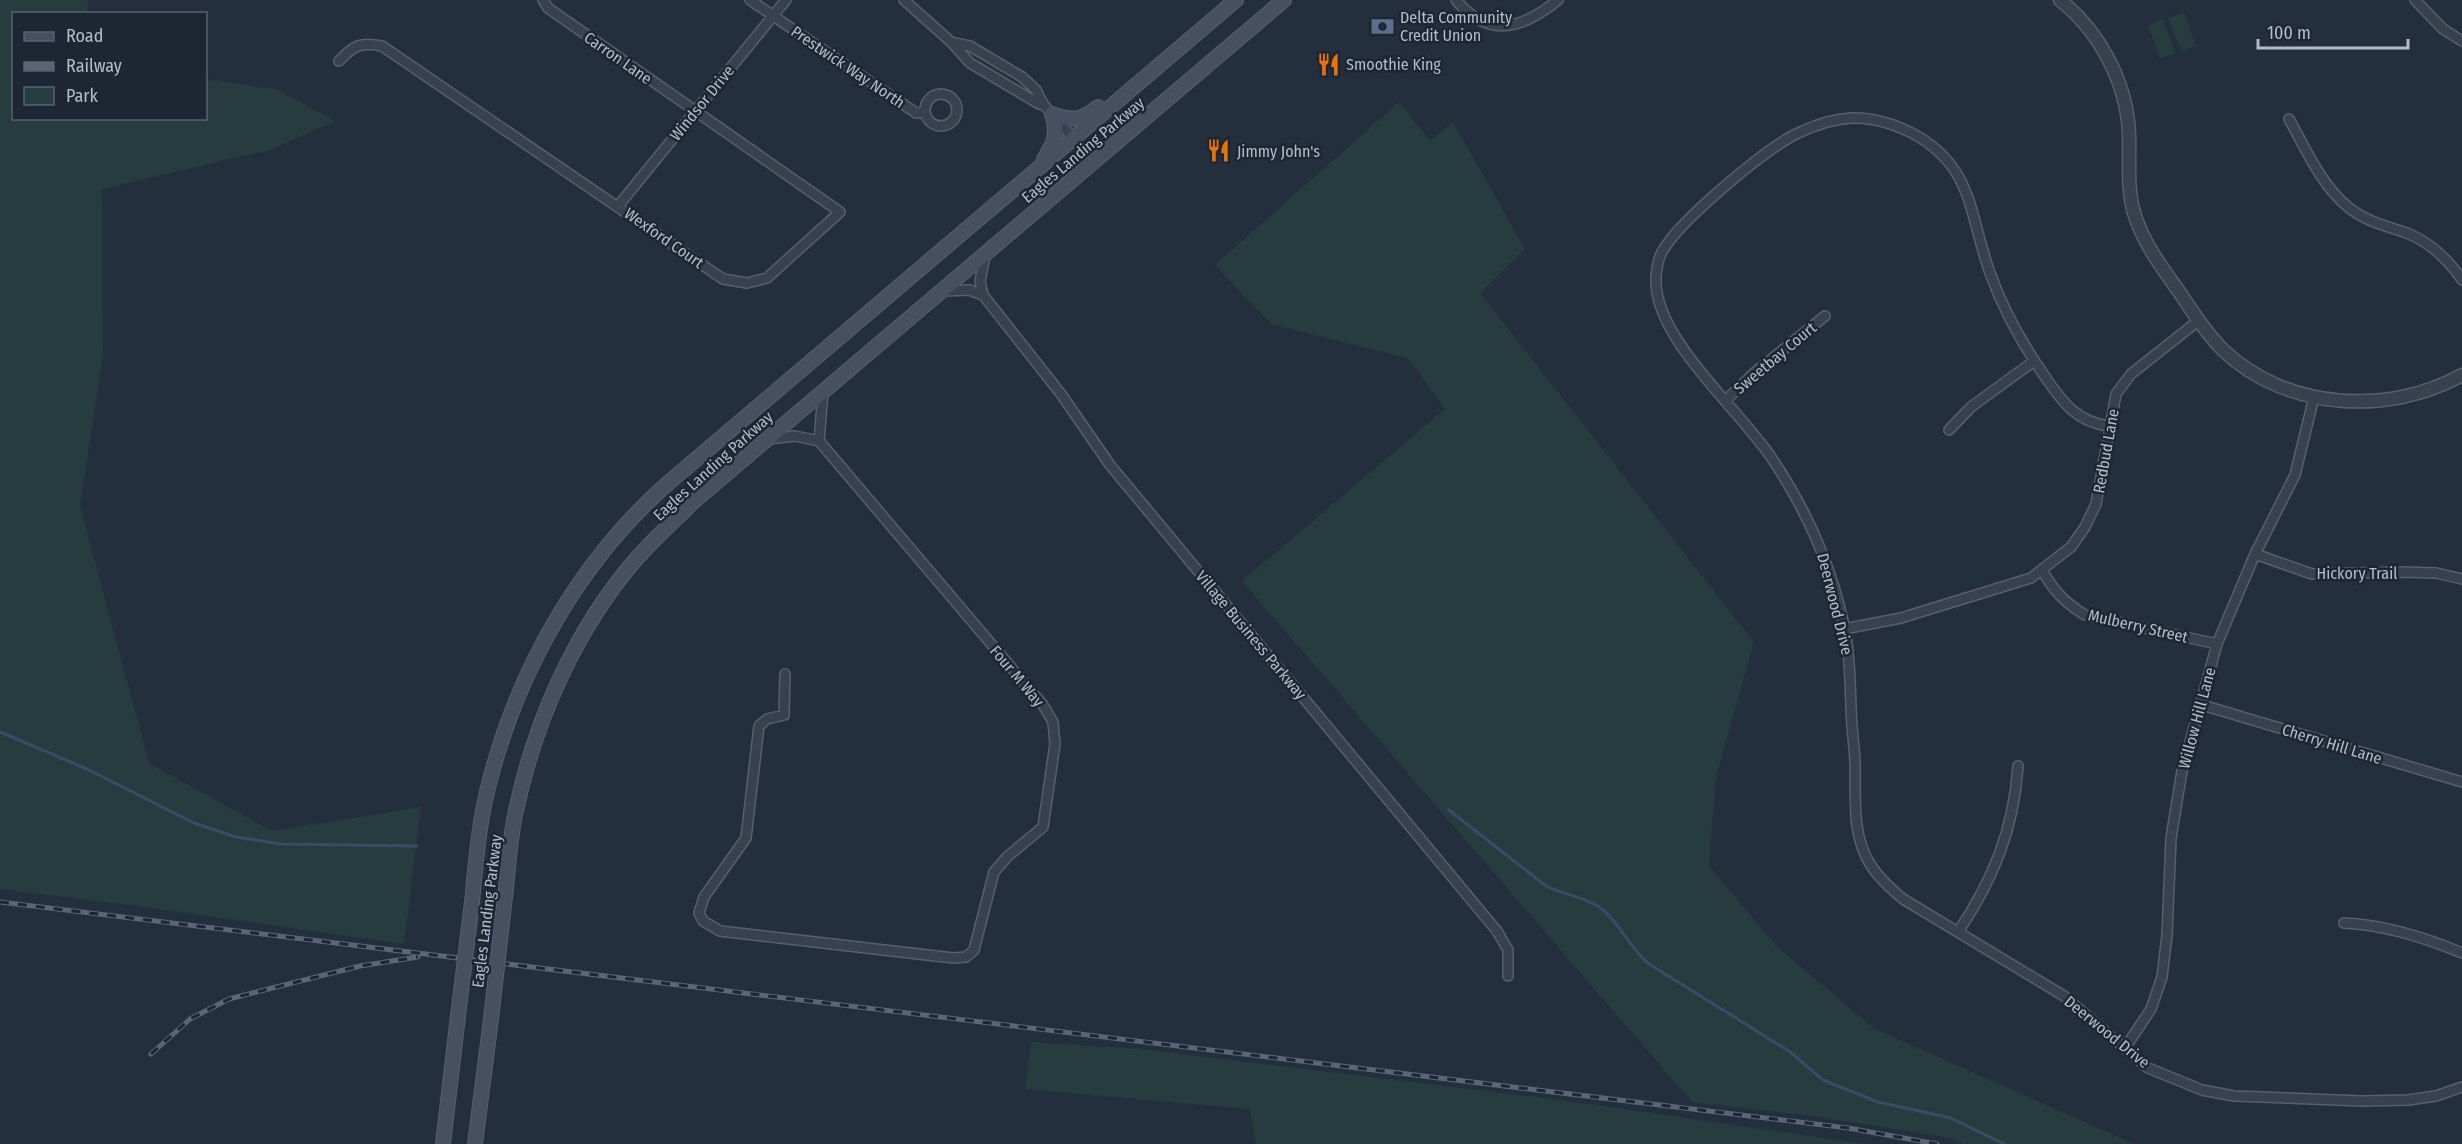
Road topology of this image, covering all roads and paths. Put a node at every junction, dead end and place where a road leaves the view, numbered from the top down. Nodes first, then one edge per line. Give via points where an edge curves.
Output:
1 (543, 0) edge
2 (750, 0) edge
3 (786, 0) edge
4 (904, 0) edge
5 (1236, 0) edge
6 (1284, 0) edge
7 (1456, 0) edge
8 (1558, 0) edge
9 (2060, 0) edge
10 (2415, 0) edge
11 (773, 16) junction
12 (1204, 26) junction
13 (2462, 41) edge
14 (951, 42) junction
15 (339, 61) dead end
16 (1046, 106) junction
17 (696, 112) junction
18 (925, 112) dead end
19 (2289, 119) dead end
20 (1074, 139) junction
21 (1032, 175) junction
22 (618, 206) junction
23 (986, 253) junction
24 (2462, 280) edge
25 (941, 292) junction
26 (983, 295) junction
27 (1825, 316) dead end
28 (2198, 321) junction
29 (2034, 361) junction
30 (2462, 375) edge
31 (823, 392) junction
32 (2314, 397) junction
33 (1726, 400) junction
34 (2109, 426) junction
35 (1949, 430) dead end
36 (768, 439) junction
37 (819, 441) junction
38 (2255, 554) junction
39 (2042, 570) junction
40 (2462, 579) edge
41 (1844, 629) junction
42 (2217, 644) junction
43 (785, 674) dead end
44 (2202, 705) junction
45 (2018, 766) dead end
46 (2462, 782) edge
47 (2344, 923) dead end
48 (1959, 932) junction
49 (2462, 952) edge
50 (1508, 976) dead end
51 (2125, 1048) junction
52 (2462, 1087) edge
53 (443, 1144) edge
54 (475, 1144) edge

1 - 17 street, Carron Lane via 548,8 604,49
2 - 11 street, Prestwick Way North
3 - 11 street, Windsor Drive
4 - 14 street
5 - 12 main road, Eagles Landing Parkway
6 - 23 main road, Eagles Landing Parkway
7 - 8 street via 1479,22 1493,25 1522,24
9 - 28 street via 2087,25 2116,76 2129,130 2130,194 2135,218 2145,242
10 - 13 street via 2443,29
11 - 17 street, Windsor Drive
11 - 18 street, Prestwick Way North via 916,112
12 - 16 main road via 1159,55 1086,117 1074,120
12 - 20 main road, Eagles Landing Parkway
14 - 16 street via 970,63
14 - 16 street via 970,46 1006,66 1014,81
15 - 22 street, Wexford Court via 352,47 382,46
16 - 20 street
16 - 21 main road via 1056,129 1055,141
17 - 22 street, Windsor Drive
17 - 22 street, Wexford Court via 840,212 767,278 747,283 723,279
19 - 24 street via 2325,181 2348,207 2431,246 2449,261
20 - 21 main road, Eagles Landing Parkway
21 - 53 main road, Eagles Landing Parkway, bridge via 667,484 612,540 576,589 537,654 508,722 489,782
23 - 25 main road, Eagles Landing Parkway
23 - 26 street via 981,267
25 - 26 street via 969,290
25 - 31 main road, Eagles Landing Parkway
26 - 50 street, Village Business Parkway via 1061,394 1110,465 1497,932 1508,950
27 - 33 street, Sweetbay Court
28 - 32 street via 2224,351 2248,370
28 - 34 street, Redbud Lane via 2132,374 2116,394
29 - 33 street, Deerwood Drive via 2013,330 1989,270 1964,185 1954,167 1943,154 1905,130 1880,121 1851,118 1796,134 1770,150 1690,217 1661,253 1656,274 1661,311 1673,336
29 - 34 street, Deerwood Drive via 2074,413 2091,423
29 - 35 street via 1971,407
30 - 32 street via 2418,394 2391,399 2358,402
31 - 36 main road, Eagles Landing Parkway
31 - 37 street
32 - 38 street, Willow Hill Lane via 2295,475
33 - 41 street, Deerwood Drive via 1767,450 1810,523 1827,561
34 - 39 street, Redbud Lane via 2096,504 2071,547
36 - 37 street via 795,436
36 - 54 main road, Eagles Landing Parkway, bridge via 692,503 637,559 596,613 562,674 534,745 515,815
37 - 43 street, Four M Way via 1053,722 1055,744 1043,828 994,872 974,950 966,957 720,931 703,921 699,913 704,897 746,838 759,726 767,719 784,715
38 - 40 street, Hickory Trail via 2312,574 2436,573
38 - 42 street, Willow Hill Lane
39 - 41 street, Redbud Lane via 2031,578 1951,604
39 - 42 street, Mulberry Street via 2053,590 2085,615
41 - 48 street, Deerwood Drive via 1851,675 1855,817 1860,841 1870,864 1887,885
42 - 44 street, Willow Hill Lane
44 - 46 street, Cherry Hill Lane
44 - 51 street, Willow Hill Lane via 2182,771 2171,838 2162,977 2151,1009
45 - 48 street via 2010,829 1981,898
47 - 49 street via 2398,930
48 - 51 street, Deerwood Drive via 2064,996
51 - 52 street, Deerwood Drive via 2148,1068 2165,1076 2202,1090 2234,1096 2408,1100

